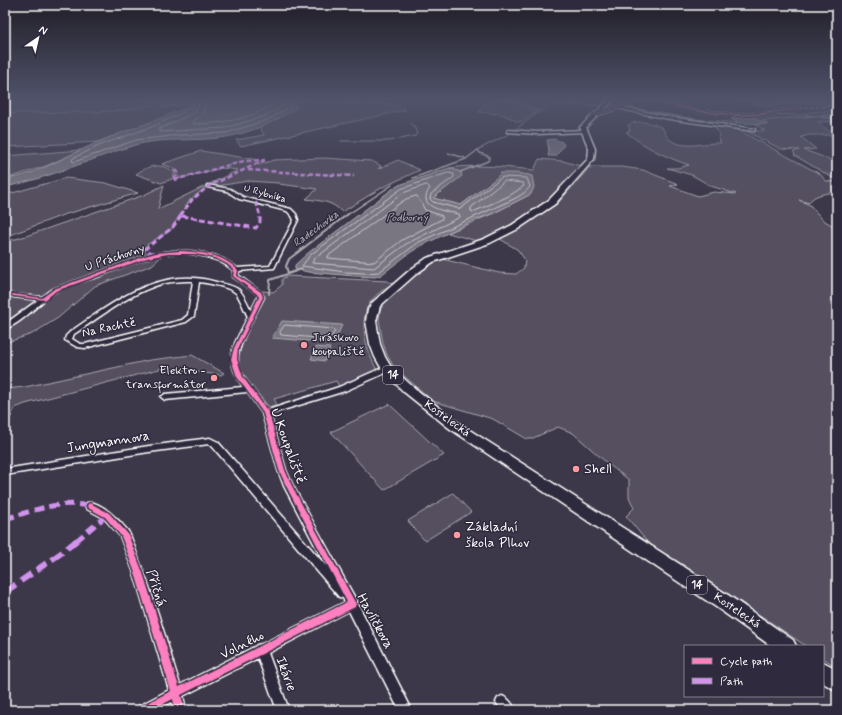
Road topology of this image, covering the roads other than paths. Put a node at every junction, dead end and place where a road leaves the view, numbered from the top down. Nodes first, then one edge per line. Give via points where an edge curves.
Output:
1 (585, 132) edge
2 (209, 186) dead end
3 (236, 270) junction
4 (196, 279) junction
5 (13, 295) dead end
6 (43, 299) junction
7 (251, 316) junction
8 (5, 327) edge
9 (387, 369) junction
10 (249, 389) junction
11 (165, 396) dead end
12 (266, 413) junction
13 (215, 444) joint
14 (5, 472) edge
15 (90, 506) dead end
16 (352, 604) junction
17 (786, 645) edge
18 (261, 649) junction
19 (824, 672) edge
20 (837, 681) edge
21 (176, 693) junction
22 (143, 710) edge
23 (180, 710) edge
24 (283, 710) edge
25 (406, 710) edge

1 - 9 main road, Kostelecká / 14 via 592,149 590,161 558,197 542,210 487,241 430,260 380,299 373,309 371,321 375,344
2 - 3 street, U Rybníka via 228,190 241,198 284,208 292,212 296,220 272,267
3 - 6 street, U Práchovny via 214,256 161,254 55,290
3 - 7 street, U Práchovny via 235,276 261,297
4 - 4 street, Na Rachtě via 168,280 146,287 72,333 68,340 85,346 184,321 191,316
4 - 7 street, Na Rachtě via 234,289
5 - 6 street
6 - 8 street, U Práchovny
7 - 10 street, U Koupaliště via 236,348 234,359 240,377
9 - 12 street via 342,389
9 - 17 main road, Kostelecká / 14 via 408,390 453,425
10 - 11 street
10 - 12 street, U Koupaliště
12 - 16 street, U Koupaliště via 289,486
13 - 14 street, Jungmannova via 204,441
13 - 16 street, Havlíčkova
15 - 21 street, Příčná via 107,515 124,534 139,573
16 - 18 street, Volného
16 - 25 street, Havlíčkova
18 - 21 street, Volného
18 - 24 street, Ikárie
19 - 20 main road
21 - 22 street, Volného
21 - 23 street, Příčná

